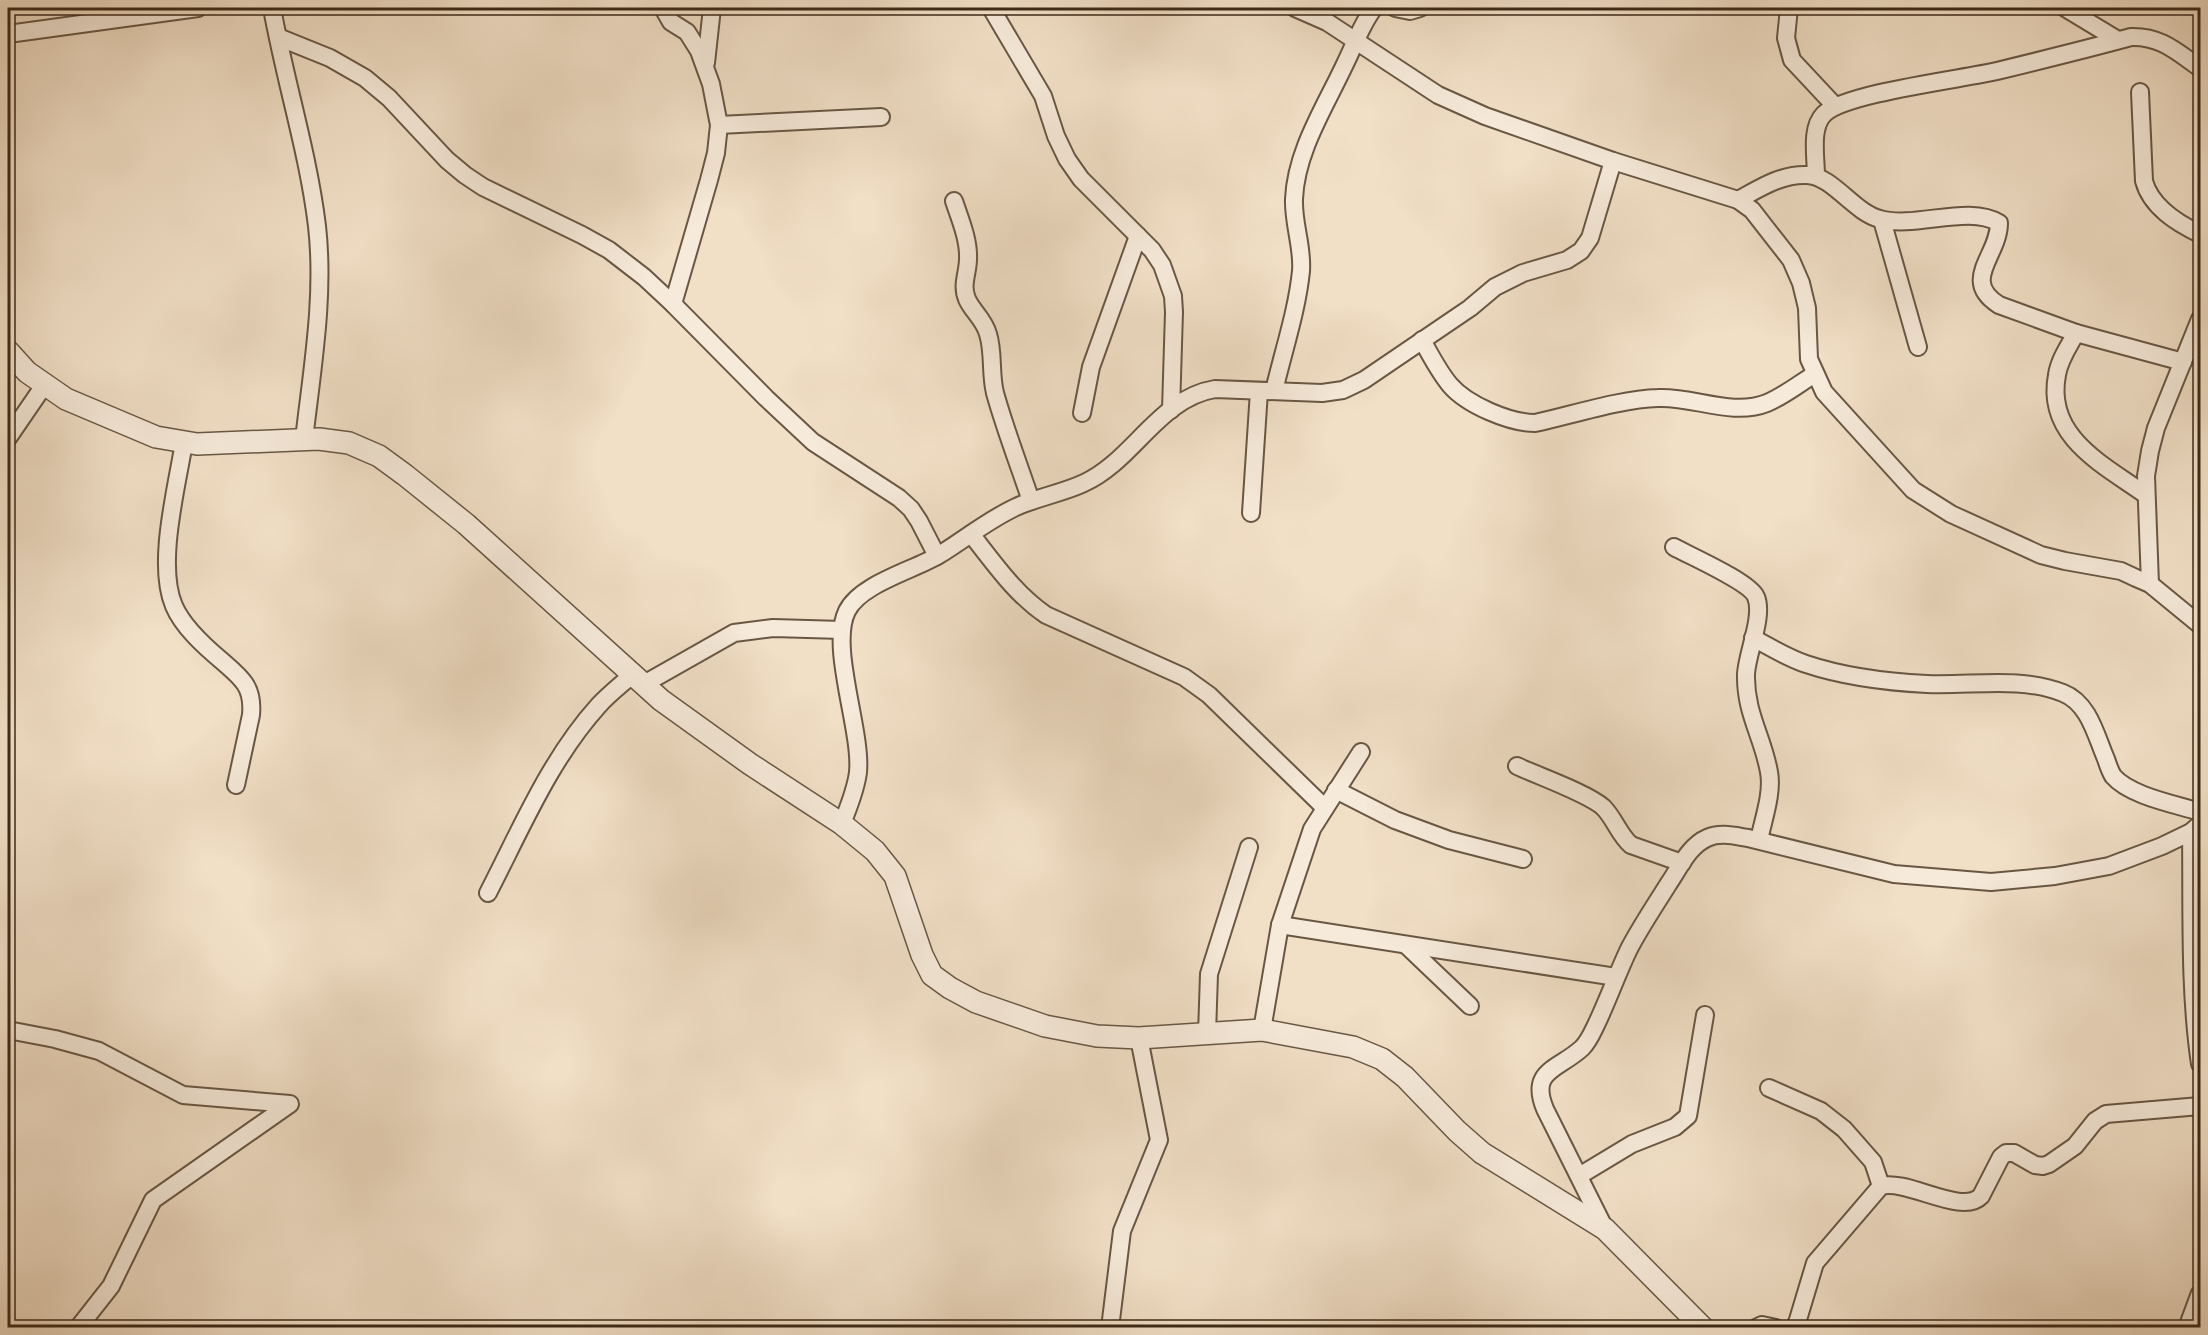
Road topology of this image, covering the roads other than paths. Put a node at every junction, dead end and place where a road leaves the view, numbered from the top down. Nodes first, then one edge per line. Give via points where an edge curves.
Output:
1 (198, 8) edge
2 (272, 8) edge
3 (663, 8) edge
4 (712, 8) edge
5 (991, 8) edge
6 (1295, 8) edge
7 (1374, 8) edge
8 (1395, 8) edge
9 (1420, 8) edge
10 (1789, 8) edge
11 (2065, 8) edge
12 (8, 34) edge
13 (278, 37) junction
14 (2118, 40) junction
15 (1356, 41) junction
16 (706, 65) junction
17 (2200, 68) edge
18 (2140, 92) dead end
19 (1835, 106) junction
20 (881, 117) dead end
21 (719, 125) junction
22 (1613, 161) junction
23 (1816, 176) junction
24 (1738, 200) junction
25 (954, 201) dead end
26 (1882, 219) junction
27 (2200, 234) edge
28 (1138, 236) junction
29 (673, 304) junction
30 (2200, 319) edge
31 (2076, 333) junction
32 (1422, 340) junction
33 (1918, 347) dead end
34 (8, 351) edge
35 (2183, 362) junction
36 (1815, 374) junction
37 (45, 384) junction
38 (1267, 391) junction
39 (1171, 410) junction
40 (1082, 413) dead end
41 (8, 438) edge
42 (304, 440) junction
43 (184, 442) junction
44 (2146, 495) junction
45 (1031, 501) junction
46 (1251, 513) dead end
47 (970, 534) junction
48 (1674, 547) dead end
49 (937, 556) junction
50 (2150, 584) junction
51 (2200, 625) edge
52 (842, 630) junction
53 (1753, 639) junction
54 (639, 679) junction
55 (1361, 752) dead end
56 (1517, 766) dead end
57 (236, 785) dead end
58 (1336, 790) junction
59 (1325, 808) junction
60 (2200, 812) edge
61 (842, 824) junction
62 (2196, 828) edge
63 (1759, 840) junction
64 (1249, 847) dead end
65 (1523, 859) dead end
66 (1682, 863) junction
67 (489, 893) dead end
68 (1280, 925) junction
69 (1406, 945) junction
70 (1616, 977) junction
71 (1470, 1006) dead end
72 (1705, 1015) dead end
73 (8, 1030) edge
74 (1262, 1030) junction
75 (1207, 1034) junction
76 (1139, 1038) junction
77 (2200, 1064) edge
78 (1769, 1088) dead end
79 (2200, 1106) edge
80 (1579, 1176) junction
81 (1881, 1186) junction
82 (1605, 1229) junction
83 (2200, 1293) edge
84 (78, 1328) edge
85 (1110, 1328) edge
86 (1703, 1328) edge
87 (1756, 1328) edge
88 (1776, 1328) edge
89 (1793, 1328) edge
90 (2187, 1328) edge

1 - 12 street
2 - 13 street
3 - 16 street via 671,22 694,40
4 - 16 street
5 - 28 street via 1043,96 1067,159 1081,179
6 - 15 street
7 - 15 street
8 - 9 street
10 - 19 street via 1786,38 1792,60
11 - 14 street
13 - 29 street via 330,58 365,78 465,175 512,203 609,250
13 - 42 street via 311,187 320,268
14 - 17 street via 2146,36
14 - 19 street via 1996,72
15 - 22 street via 1438,95 1485,116
15 - 38 street via 1297,172 1293,218 1300,249 1298,292
16 - 21 street
18 - 27 street via 2146,189 2164,211
19 - 23 street via 1818,121
20 - 21 street
21 - 29 street via 716,153
22 - 24 street
22 - 32 street via 1590,238 1581,250 1567,260 1509,279
23 - 24 street via 1787,177
23 - 26 street via 1867,214
24 - 36 street via 1752,210 1791,260 1807,308 1809,359
25 - 45 street via 968,246 964,284 967,300 988,332 994,391
26 - 31 street via 1901,222 1990,217 1999,223 1999,234 1981,272 1981,287 1987,297
26 - 33 street
28 - 39 street via 1162,265 1173,296
28 - 40 street via 1091,367
29 - 49 street via 813,442 911,509
30 - 35 street
31 - 35 street
31 - 44 street via 2057,373 2058,413 2078,445
32 - 36 street via 1452,387 1469,400 1521,423 1656,398 1750,406 1767,403
32 - 38 street via 1343,390
34 - 37 street via 27,372
35 - 44 street via 2156,429
36 - 50 street via 1824,392 1913,490 1931,502 2041,555 2121,571
37 - 41 street
37 - 43 street via 66,399 117,421
38 - 39 street via 1199,392
38 - 46 street
39 - 45 street via 1097,477
42 - 43 street
42 - 54 street via 349,443 379,456 466,525
43 - 57 street via 166,571 174,606 188,627 249,692 251,715
44 - 50 street
45 - 47 street
47 - 49 street
47 - 59 street via 1018,592 1046,615 1184,677 1209,695
48 - 53 street via 1747,586 1756,597
49 - 52 street via 861,595 847,610
50 - 51 street
52 - 54 street via 773,628 734,633
52 - 61 street via 858,772
53 - 60 street via 1832,672 1929,684 2006,683 2062,692 2081,705 2112,774 2123,785
53 - 63 street via 1746,672 1747,697 1770,785
54 - 61 street via 661,700 750,764
54 - 67 street via 599,704 580,728 544,784
55 - 58 street
56 - 66 street via 1596,802 1617,823 1631,845
58 - 59 street
58 - 65 street via 1395,820 1449,840
59 - 68 street via 1312,829
61 - 76 street via 875,851 895,876 922,955 932,975 950,988 976,1002 1045,1026 1097,1036
62 - 63 street via 2109,866 1991,882 1894,874
62 - 77 street via 2192,943
63 - 66 street via 1709,837 1697,844
64 - 75 street via 1209,974
66 - 70 street
68 - 69 street
68 - 74 street
69 - 70 street
69 - 71 street
70 - 80 street via 1587,1042 1544,1076 1539,1086 1540,1098
72 - 80 street via 1688,1116 1675,1127 1632,1144
73 - 84 street via 99,1051 183,1095 290,1104 153,1200 111,1286
74 - 75 street
74 - 82 street via 1353,1047 1382,1059 1482,1153
75 - 76 street
76 - 85 street via 1159,1140 1122,1231
78 - 81 street via 1821,1111 1845,1129 1873,1162
79 - 81 street via 2106,1114 2095,1121 2075,1146 2043,1166 2006,1153 1982,1196 1970,1203 1890,1184
80 - 82 street
81 - 89 street via 1815,1263
82 - 86 street
83 - 90 street
87 - 88 street

